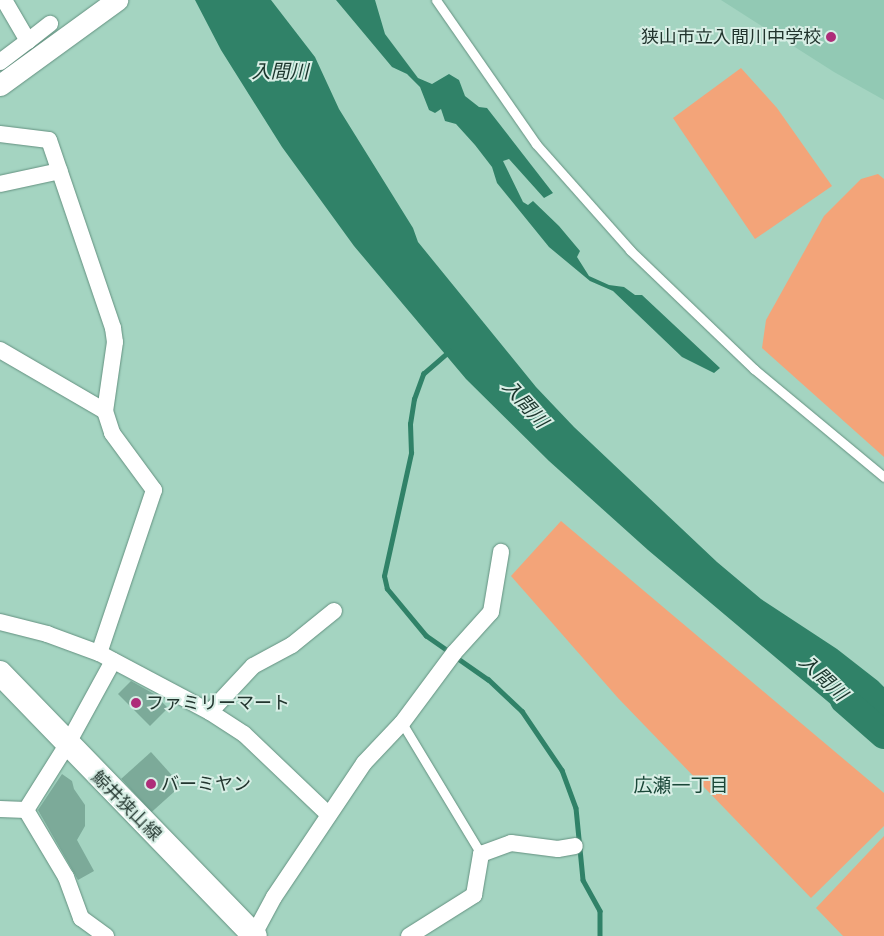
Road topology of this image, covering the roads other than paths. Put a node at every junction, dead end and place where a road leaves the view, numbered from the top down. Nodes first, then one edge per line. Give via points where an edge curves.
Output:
1 (4, 0) edge
2 (117, 0) edge
3 (436, 0) edge
4 (50, 24) dead end
5 (28, 41) junction
6 (0, 62) edge
7 (0, 85) edge
8 (0, 134) edge
9 (60, 171) junction
10 (0, 184) edge
11 (0, 350) edge
12 (105, 411) junction
13 (884, 477) edge
14 (501, 552) dead end
15 (334, 611) dead end
16 (0, 622) edge
17 (106, 657) junction
18 (0, 673) edge
19 (210, 712) junction
20 (402, 723) junction
21 (67, 746) junction
22 (0, 809) edge
23 (26, 810) junction
24 (329, 815) junction
25 (575, 846) dead end
26 (481, 854) junction
27 (106, 936) edge
28 (254, 936) edge
29 (408, 936) edge

1 - 5 street
2 - 7 street
3 - 13 lane via 536,144 630,250 754,369
4 - 5 street
5 - 6 street
8 - 9 street via 49,140
9 - 10 street
9 - 12 street via 113,328 115,342
11 - 12 street
12 - 17 street via 112,433 154,490
14 - 20 street via 491,612 452,655
15 - 19 street via 292,645 253,666
16 - 17 street via 47,634
17 - 19 street
17 - 21 street
18 - 21 main road, 鯨井狭山線
19 - 24 street via 244,734
20 - 24 street via 364,763
20 - 26 lane
21 - 23 street
21 - 28 main road, 鯨井狭山線
22 - 23 street
23 - 27 street via 66,877 81,918
24 - 28 street via 274,897
25 - 26 street via 558,849 511,844
26 - 29 street via 474,894

